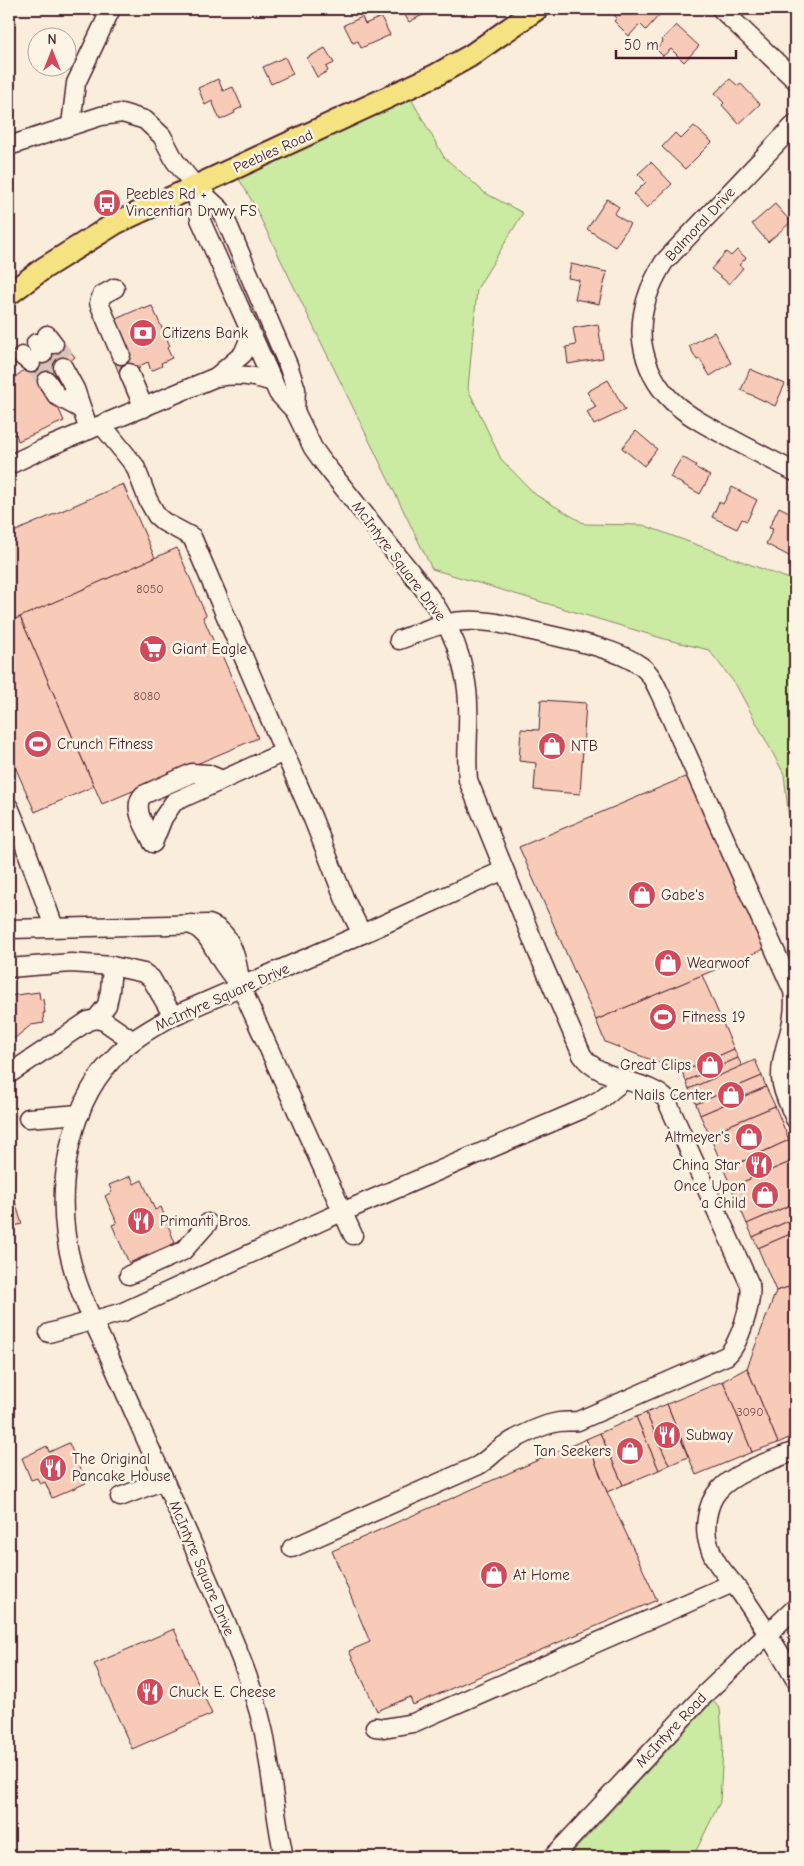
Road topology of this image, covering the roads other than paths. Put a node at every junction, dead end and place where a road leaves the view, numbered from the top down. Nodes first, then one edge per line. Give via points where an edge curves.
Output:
1 (111, 9) edge
2 (537, 9) edge
3 (721, 9) edge
4 (795, 80) edge
5 (795, 124) edge
6 (71, 125) junction
7 (9, 146) edge
8 (196, 187) junction
9 (115, 288) dead end
10 (9, 294) edge
11 (251, 335) junction
12 (121, 355) dead end
13 (58, 372) tunnel mouth
14 (128, 373) dead end
15 (216, 377) junction
16 (273, 382) junction
17 (144, 408) junction
18 (295, 411) junction
19 (96, 428) junction
20 (9, 466) edge
21 (795, 472) edge
22 (447, 623) junction
23 (399, 640) dead end
24 (284, 752) junction
25 (222, 780) junction
26 (9, 807) edge
27 (15, 841) edge
28 (504, 870) junction
29 (54, 927) junction
30 (9, 929) edge
31 (362, 934) junction
32 (112, 966) junction
33 (9, 968) edge
34 (241, 987) junction
35 (173, 1016) junction
36 (96, 1018) junction
37 (133, 1041) junction
38 (9, 1074) edge
39 (624, 1080) junction
40 (80, 1114) junction
41 (28, 1118) dead end
42 (795, 1119) edge
43 (343, 1212) junction
44 (208, 1223) dead end
45 (353, 1235) dead end
46 (129, 1275) dead end
47 (92, 1320) junction
48 (49, 1332) dead end
49 (795, 1451) edge
50 (164, 1480) junction
51 (120, 1497) dead end
52 (292, 1548) dead end
53 (733, 1583) junction
54 (795, 1608) edge
55 (768, 1633) junction
56 (795, 1679) edge
57 (375, 1727) dead end
58 (284, 1857) edge
59 (552, 1857) edge

1 - 6 street via 76,83
2 - 8 main road, Peebles Road via 470,56 436,75
3 - 4 street
5 - 21 street, Balmoral Drive via 664,262 650,285 642,324 646,363 665,396 708,427
6 - 7 street
6 - 8 street via 122,113 145,120 162,136 175,161
8 - 10 main road, Peebles Road via 116,223
8 - 11 street, McIntyre Square Drive via 200,219
8 - 18 street, McIntyre Square Drive via 222,210 288,365 296,390
9 - 12 street via 102,295 99,303
11 - 15 street via 243,354
11 - 16 street, McIntyre Square Drive
13 - 19 street
14 - 17 street
15 - 16 street via 248,375
15 - 17 street
16 - 18 street, McIntyre Square Drive via 278,393
17 - 19 street
18 - 22 street, McIntyre Square Drive via 323,462 421,584
19 - 20 street
19 - 24 street via 135,466 157,516 192,537
22 - 23 street
22 - 28 street, McIntyre Square Drive via 459,654 468,695 468,780
22 - 42 street via 486,621 573,641 622,656 648,673 793,991 795,1013 782,1081
24 - 25 street
24 - 31 street
25 - 25 street via 174,802 153,843 140,815 138,804 142,795 192,773 208,774
26 - 27 street
27 - 29 street
28 - 31 street, McIntyre Square Drive
28 - 39 street via 582,1055 591,1065
29 - 30 street
29 - 34 street via 191,924 208,937
31 - 34 street, McIntyre Square Drive
32 - 33 street via 71,963
32 - 35 street via 144,973 151,978
32 - 36 street via 107,1005
34 - 35 street, McIntyre Square Drive
34 - 43 street
35 - 37 street, McIntyre Square Drive
36 - 37 street
36 - 38 street
37 - 40 street, McIntyre Square Drive via 105,1068
39 - 43 street via 585,1108
39 - 52 street via 662,1094 672,1107 750,1285 749,1306 731,1353 578,1421 560,1421 534,1430 498,1449 477,1466
40 - 41 street
40 - 47 street, McIntyre Square Drive via 64,1181 64,1216 72,1268
43 - 45 street
43 - 47 street via 123,1312
44 - 46 street via 183,1251
47 - 48 street
47 - 50 street, McIntyre Square Drive
49 - 53 street via 727,1482 714,1498 707,1522 708,1544 719,1566
50 - 51 street
50 - 58 street, McIntyre Square Drive via 253,1693 264,1732
53 - 55 street
53 - 57 street via 413,1723 391,1728
54 - 55 street, McIntyre Road
55 - 56 street
55 - 59 street, McIntyre Road via 706,1693

